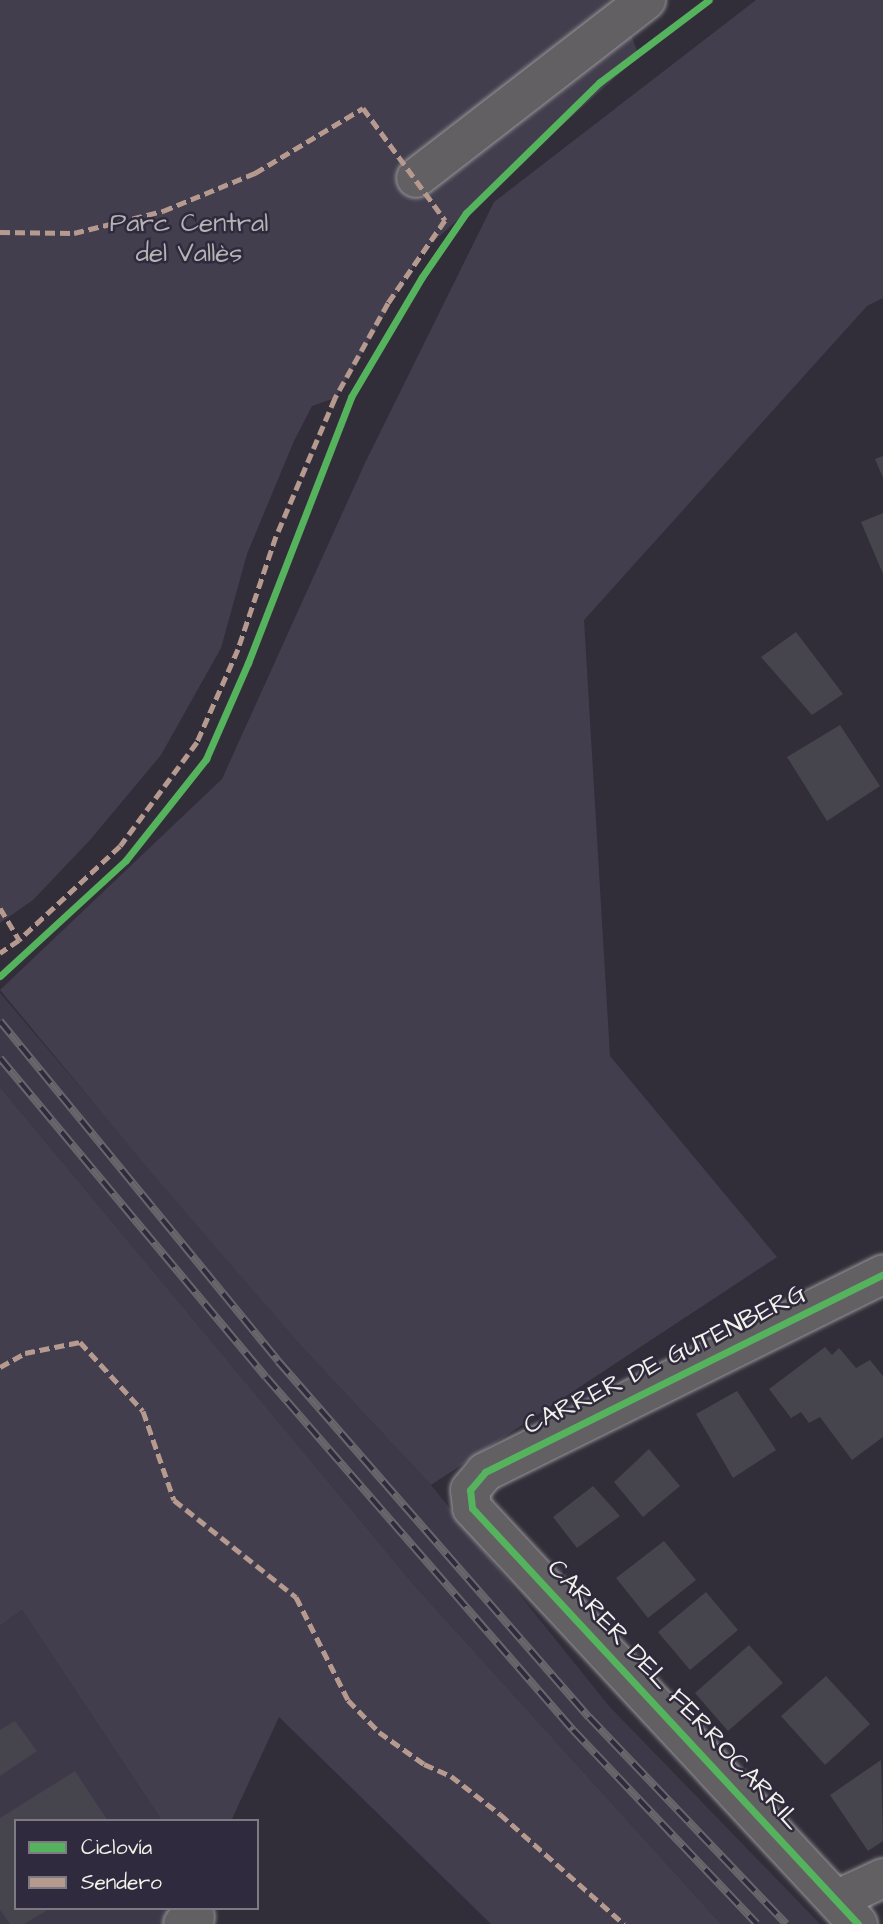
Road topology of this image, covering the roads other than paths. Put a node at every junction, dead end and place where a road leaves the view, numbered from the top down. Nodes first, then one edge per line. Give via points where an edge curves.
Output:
1 (646, 0) edge
2 (416, 178) dead end
3 (877, 1290) edge
4 (470, 1490) joint
5 (883, 1878) edge
6 (847, 1912) edge

1 - 2 street
3 - 4 street, CARRER DE GUTENBERG via 485,1472
4 - 6 street, CARRER DEL FERROCARRIL via 472,1508
5 - 6 street

